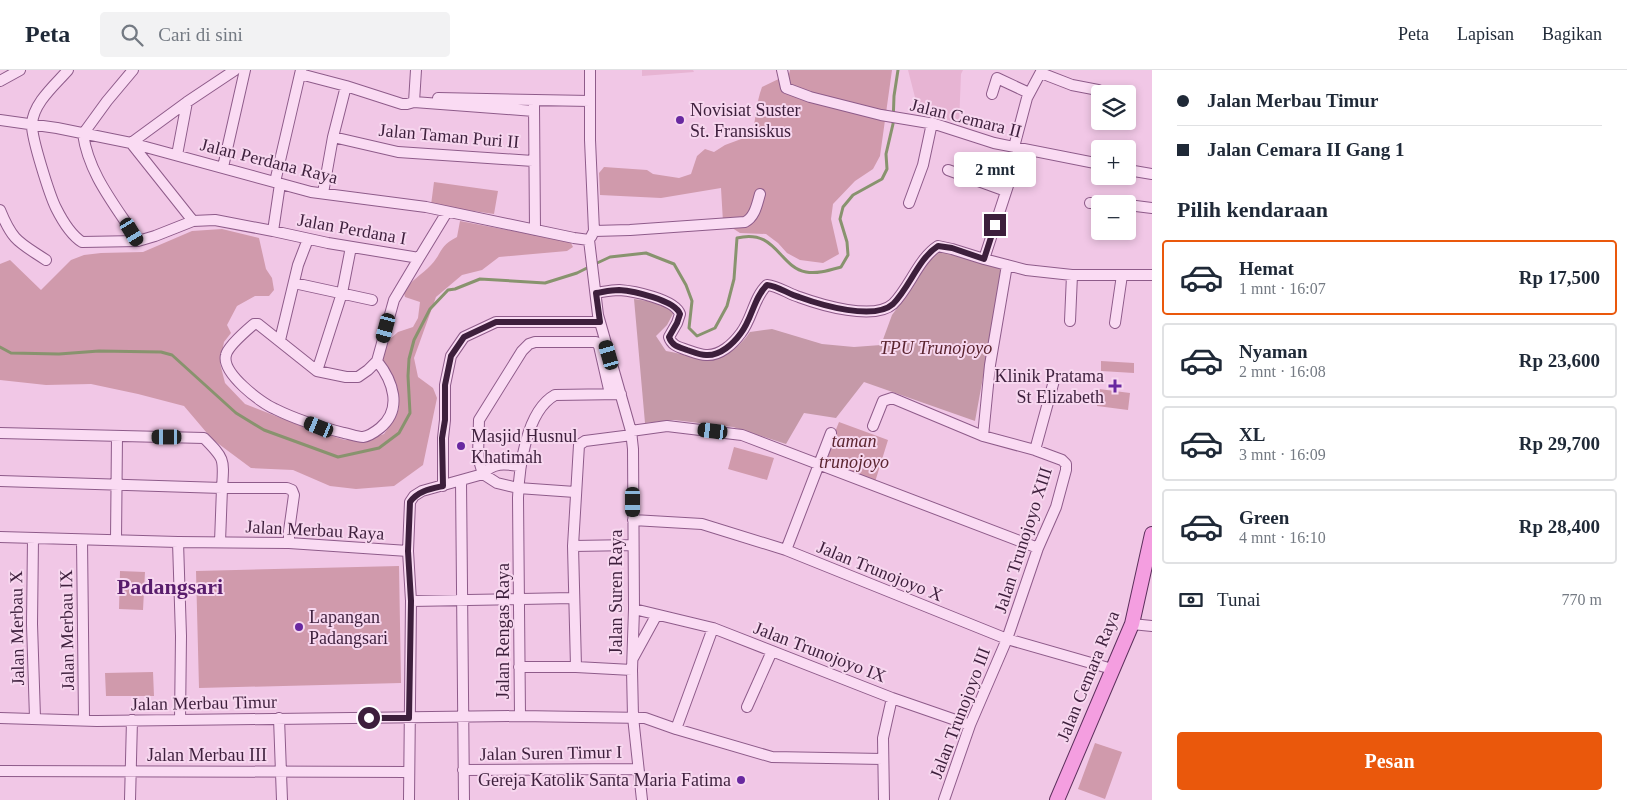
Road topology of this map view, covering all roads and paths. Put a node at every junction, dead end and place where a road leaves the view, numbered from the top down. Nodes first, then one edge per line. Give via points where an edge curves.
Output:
1 (20, 70) edge
2 (68, 70) edge
3 (133, 70) edge
4 (235, 70) edge
5 (245, 70) edge
6 (416, 70) edge
7 (590, 70) edge
8 (782, 70) edge
9 (301, 72) edge
10 (1042, 72) edge
11 (996, 74) edge
12 (0, 81) edge
13 (346, 86) junction
14 (1091, 89) edge
15 (1029, 93) junction
16 (992, 94) dead end
17 (535, 99) junction
18 (414, 100) junction
19 (590, 101) junction
20 (187, 102) junction
21 (534, 111) junction
22 (0, 120) edge
23 (932, 123) junction
24 (32, 124) junction
25 (83, 134) junction
26 (333, 137) junction
27 (131, 143) junction
28 (1017, 148) junction
29 (177, 155) junction
30 (534, 161) junction
31 (1091, 162) edge
32 (223, 167) junction
33 (948, 170) dead end
34 (1136, 171) edge
35 (1152, 174) edge
36 (278, 183) junction
37 (1006, 191) junction
38 (323, 193) junction
39 (760, 194) dead end
40 (909, 203) dead end
41 (1136, 206) edge
42 (1152, 208) edge
43 (0, 210) edge
44 (447, 212) junction
45 (193, 221) junction
46 (535, 230) junction
47 (273, 231) junction
48 (592, 235) junction
49 (308, 238) junction
50 (138, 241) junction
51 (351, 247) junction
52 (419, 258) junction
53 (984, 259) junction
54 (46, 260) dead end
55 (1007, 265) junction
56 (1072, 275) junction
57 (1122, 275) junction
58 (1152, 275) edge
59 (294, 283) junction
60 (342, 293) junction
61 (596, 293) junction
62 (372, 300) dead end
63 (1070, 320) dead end
64 (600, 322) junction
65 (1115, 323) dead end
66 (280, 340) junction
67 (377, 360) junction
68 (316, 370) junction
69 (1055, 377) dead end
70 (616, 394) junction
71 (872, 426) dead end
72 (0, 433) edge
73 (631, 433) junction
74 (831, 433) dead end
75 (117, 436) junction
76 (983, 436) junction
77 (1035, 450) junction
78 (818, 465) junction
79 (520, 466) junction
80 (484, 474) junction
81 (0, 480) edge
82 (461, 481) junction
83 (116, 484) junction
84 (443, 486) junction
85 (222, 488) junction
86 (518, 488) junction
87 (575, 492) junction
88 (633, 520) junction
89 (1152, 534) edge
90 (0, 537) edge
91 (33, 538) junction
92 (82, 540) junction
93 (116, 540) junction
94 (178, 542) junction
95 (220, 542) junction
96 (289, 543) junction
97 (633, 544) junction
98 (573, 546) junction
99 (1038, 548) junction
100 (786, 550) junction
101 (408, 551) junction
102 (574, 598) junction
103 (519, 599) junction
104 (411, 601) junction
105 (462, 601) junction
106 (634, 609) junction
107 (656, 616) junction
108 (1132, 624) junction
109 (1152, 626) edge
110 (713, 628) junction
111 (1007, 639) junction
112 (772, 651) junction
113 (633, 658) junction
114 (519, 667) junction
115 (576, 667) junction
116 (1112, 669) junction
117 (632, 670) junction
118 (892, 698) junction
119 (748, 707) dead end
120 (520, 716) junction
121 (463, 717) junction
122 (633, 717) junction
123 (0, 718) edge
124 (34, 718) junction
125 (279, 718) junction
126 (409, 718) junction
127 (84, 720) junction
128 (132, 720) junction
129 (180, 720) junction
130 (970, 725) junction
131 (676, 729) junction
132 (882, 759) junction
133 (638, 768) junction
134 (463, 770) junction
135 (0, 771) edge
136 (131, 771) junction
137 (282, 772) junction
138 (409, 772) junction
139 (130, 800) edge
140 (282, 800) edge
141 (409, 800) edge
142 (464, 800) edge
143 (642, 800) edge
144 (884, 800) edge
145 (944, 800) edge
146 (1057, 800) edge

1 - 12 street
2 - 24 street via 40,103
3 - 25 street
4 - 20 street
5 - 32 street
6 - 18 street
7 - 19 street, Jalan Suren Raya
8 - 23 street, Jalan Cemara II via 784,84 790,90 892,117
9 - 13 street
9 - 36 street, Jalan Perdana I
10 - 14 street via 1072,85
10 - 15 street
11 - 15 street
11 - 16 street
13 - 18 street via 402,104
13 - 26 street
15 - 28 street
17 - 18 street
17 - 19 street
17 - 21 street
18 - 21 street
19 - 48 street, Jalan Suren Raya
20 - 27 street
20 - 29 street
21 - 30 street
22 - 24 street, Jalan Perdana Raya
23 - 28 street, Jalan Cemara II
23 - 40 street via 923,165
24 - 25 street, Jalan Perdana Raya
24 - 50 street via 55,207 76,238 88,242
25 - 27 street, Jalan Perdana Raya
25 - 50 street via 97,179
26 - 30 street, Jalan Taman Puri II via 398,152
26 - 38 street
27 - 29 street, Jalan Perdana Raya
27 - 45 street
28 - 31 street, Jalan Cemara II
28 - 37 street
29 - 32 street, Jalan Perdana Raya
30 - 46 street
32 - 36 street, Jalan Perdana Raya
33 - 37 street
34 - 35 street
36 - 38 street, Jalan Perdana Raya
36 - 47 street, Jalan Perdana I
37 - 53 street
38 - 44 street, Jalan Perdana Raya
39 - 48 street, Jalan Perdana Raya via 753,215 745,222
41 - 42 street
43 - 54 street via 16,241
44 - 46 street, Jalan Perdana Raya
44 - 52 street, Jalan Perdana I
45 - 47 street via 215,220
45 - 50 street
46 - 48 street, Jalan Perdana Raya via 574,238
47 - 49 street, Jalan Perdana I
48 - 61 street, Jalan Suren Raya
49 - 51 street, Jalan Perdana I
49 - 59 street
51 - 52 street, Jalan Perdana I
51 - 60 street
52 - 67 street via 394,300
53 - 55 street
53 - 61 street via 941,246 930,252 892,305 879,310 851,311 767,285 743,332 732,344 716,354 705,356 675,346 670,341 680,314 675,306 633,292
55 - 56 street
55 - 76 street via 990,365
56 - 57 street
56 - 63 street
57 - 58 street
57 - 65 street
59 - 60 street
59 - 66 street
60 - 62 street
60 - 68 street
61 - 64 street, Jalan Suren Raya
64 - 70 street, Jalan Suren Raya
64 - 84 street via 496,322 464,337 451,356 445,385
66 - 67 street via 260,324 249,328 226,356 237,382 274,409 319,427 362,437 373,434 383,425 394,402 387,374
66 - 68 street
67 - 68 street via 358,376 346,377
69 - 77 street
70 - 73 street, Jalan Suren Raya
70 - 79 street, Jalan Rengas Raya via 558,394 551,397 538,413
70 - 80 street via 596,342 540,341 529,344 479,420 478,457
71 - 76 street, Jalan Trunojoyo XIII via 884,401 892,398
72 - 75 street
73 - 78 street via 666,426 742,435
73 - 87 street via 581,442
73 - 88 street, Jalan Suren Raya
74 - 78 street
75 - 83 street
75 - 85 street via 204,438 224,463
76 - 77 street, Jalan Trunojoyo XIII
77 - 99 street, Jalan Trunojoyo XIII via 1066,464 1056,507
78 - 99 street
78 - 100 street
79 - 80 street via 495,464
79 - 86 street, Jalan Rengas Raya
80 - 82 street
80 - 86 street via 497,483
81 - 83 street
82 - 84 street
82 - 105 street
83 - 85 street
83 - 93 street
84 - 101 street via 422,491 410,502
85 - 95 street
85 - 96 street via 292,490
86 - 87 street
86 - 103 street, Jalan Rengas Raya
87 - 98 street
88 - 97 street, Jalan Suren Raya
88 - 100 street, Jalan Trunojoyo X via 702,524
89 - 108 main road, Jalan Cemara Raya
90 - 91 street, Jalan Merbau Raya
91 - 92 street, Jalan Merbau Raya
91 - 124 street, Jalan Merbau X
92 - 93 street, Jalan Merbau Raya
92 - 127 street, Jalan Merbau IX
93 - 94 street, Jalan Merbau Raya
94 - 95 street, Jalan Merbau Raya
94 - 129 street
95 - 96 street, Jalan Merbau Raya
96 - 101 street, Jalan Merbau Raya
97 - 98 street
97 - 106 street, Jalan Suren Raya
98 - 102 street
99 - 111 street, Jalan Trunojoyo XIII
100 - 111 street, Jalan Trunojoyo X
101 - 104 street, Jalan Merbau Raya
102 - 103 street
102 - 115 street
103 - 105 street
103 - 114 street, Jalan Rengas Raya
104 - 105 street
104 - 126 street, Jalan Merbau Raya
105 - 121 street
106 - 107 street, Jalan Trunojoyo IX
106 - 113 street, Jalan Suren Raya
107 - 110 street, Jalan Trunojoyo IX
107 - 113 street
108 - 109 street
108 - 116 main road, Jalan Cemara Raya
110 - 112 street, Jalan Trunojoyo IX
110 - 131 street
111 - 116 street, Jalan Trunojoyo X
111 - 130 street, Jalan Trunojoyo III
112 - 118 street, Jalan Trunojoyo IX
112 - 119 street
113 - 117 street, Jalan Suren Raya
114 - 115 street
114 - 120 street, Jalan Rengas Raya
115 - 117 street
116 - 146 main road, Jalan Cemara Raya
117 - 122 street, Jalan Suren Raya
118 - 130 street, Jalan Trunojoyo IX
118 - 132 street
120 - 121 street, Jalan Rengas Raya
120 - 122 street
121 - 126 street, Jalan Rengas Raya
121 - 134 street
122 - 131 street via 650,719
122 - 133 street, Jalan Suren Raya
123 - 124 street, Jalan Merbau Timur
124 - 127 street, Jalan Merbau Timur
125 - 126 street, Jalan Merbau Timur
125 - 129 street, Jalan Merbau Timur
125 - 137 street, Jalan Merbau III
126 - 138 street, Jalan Merbau Raya
127 - 128 street, Jalan Merbau Timur
128 - 129 street, Jalan Merbau Timur
128 - 136 street, Jalan Merbau III
130 - 145 street, Jalan Trunojoyo III
131 - 132 street via 772,757
132 - 144 street
133 - 134 street, Jalan Suren Timur I
133 - 143 street, Jalan Suren Raya
134 - 142 street
135 - 136 street, Jalan Merbau III
136 - 137 street, Jalan Merbau III
136 - 139 street
137 - 138 street, Jalan Merbau III
137 - 140 street
138 - 141 street, Jalan Merbau Raya

